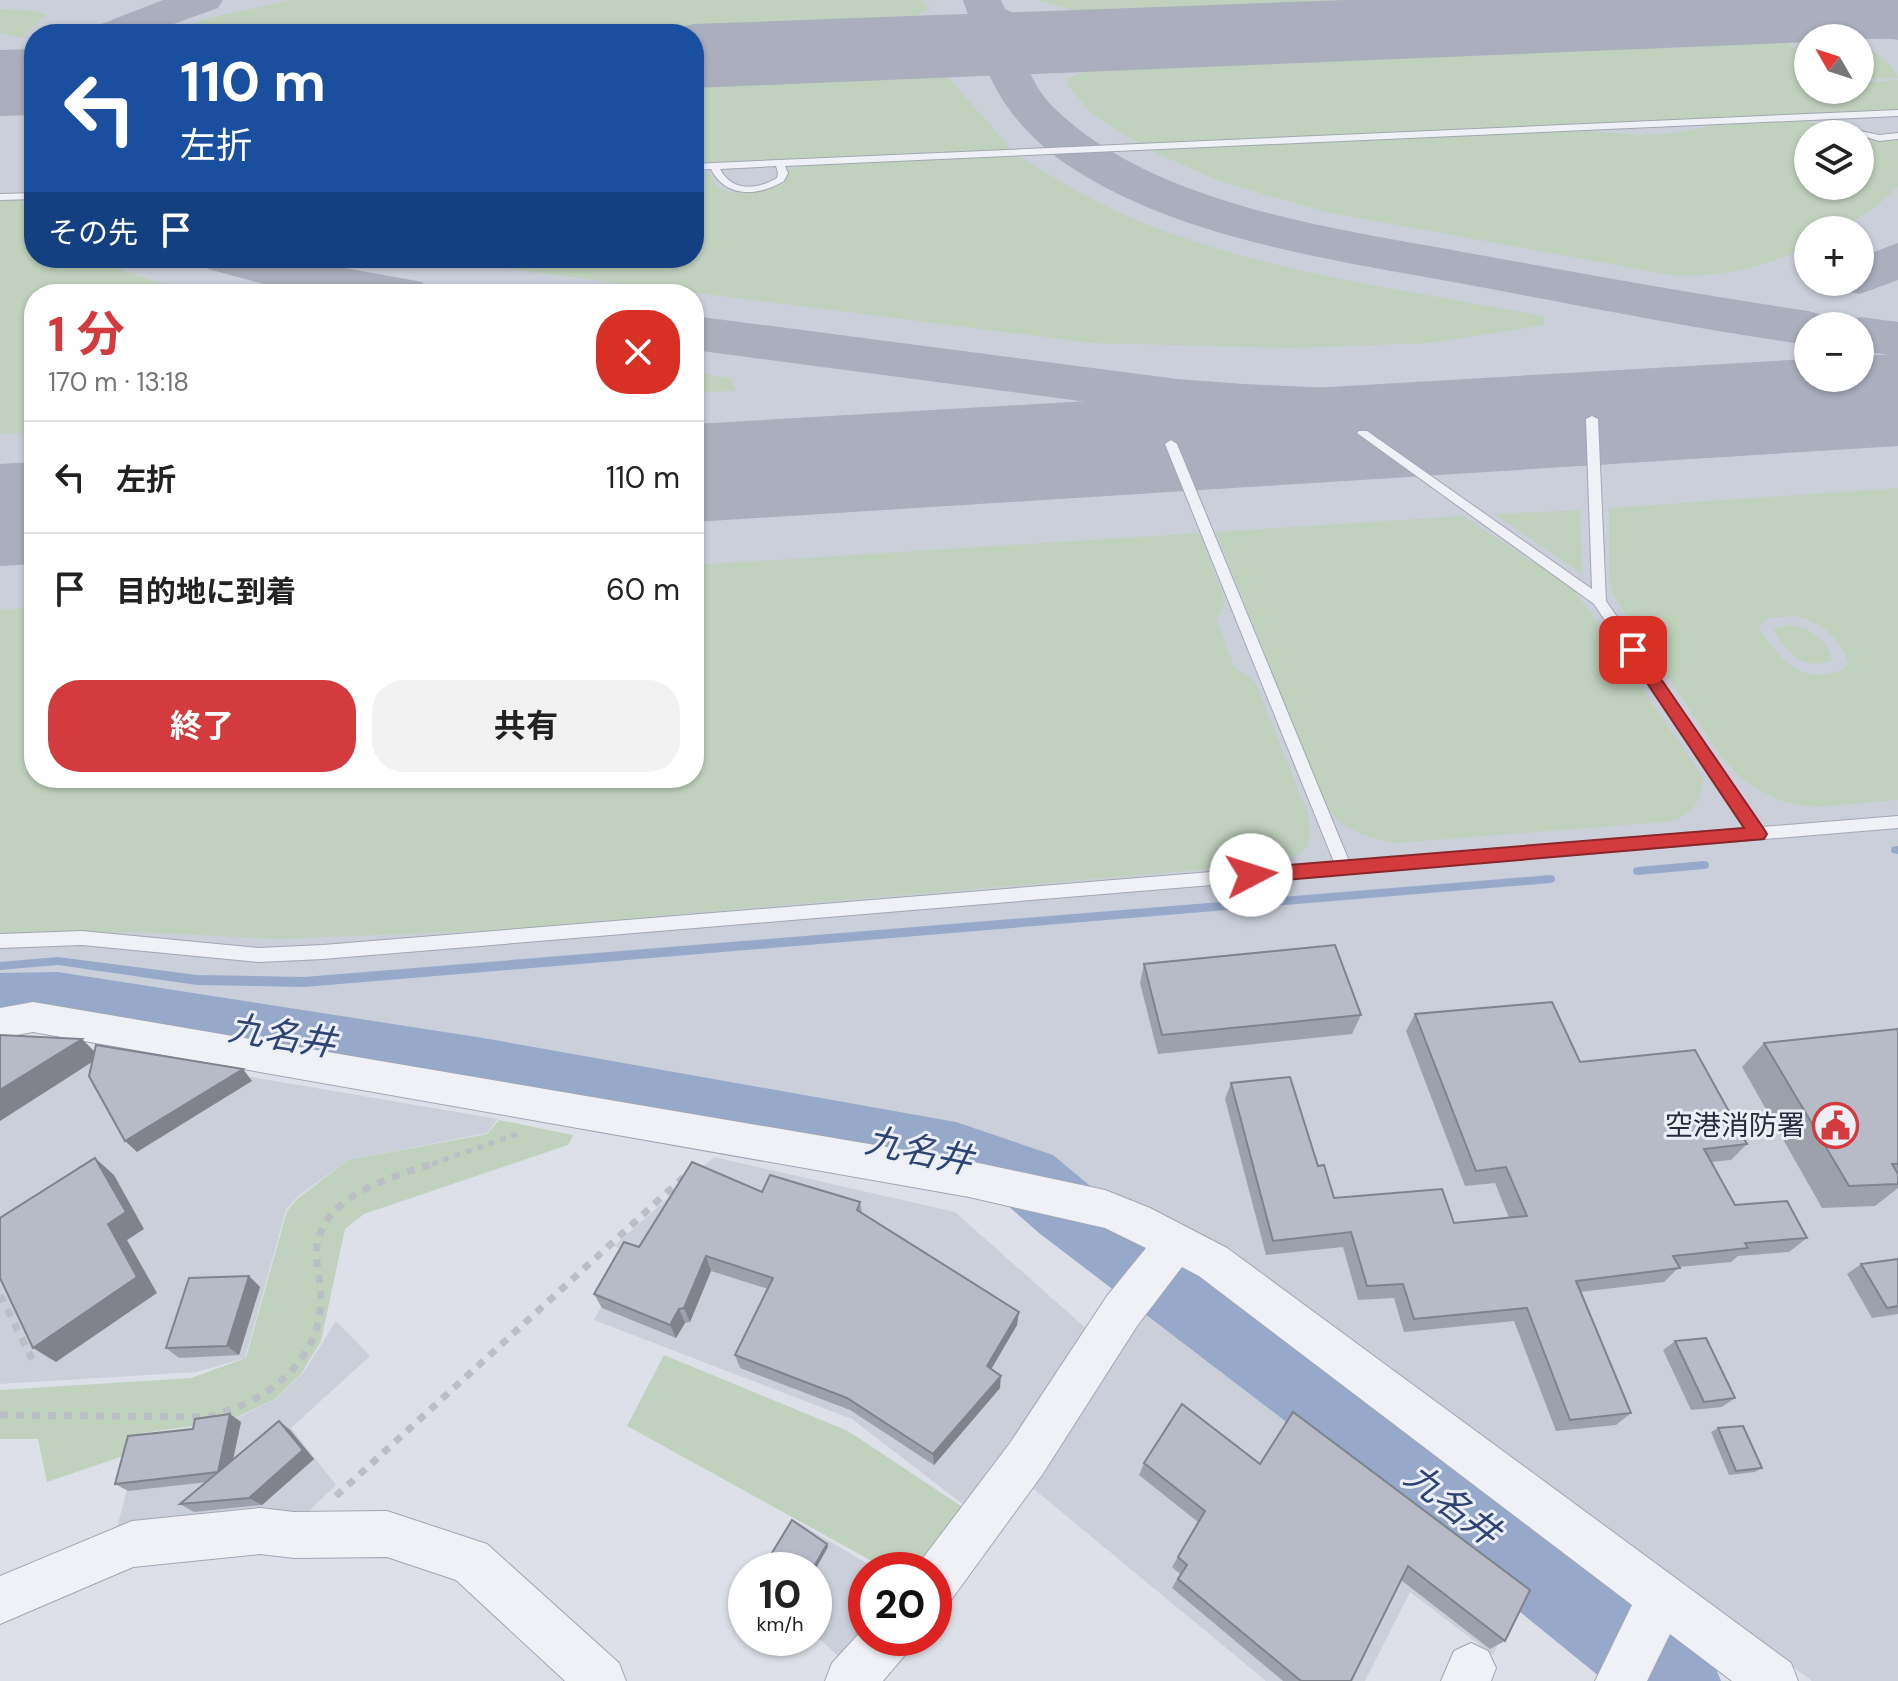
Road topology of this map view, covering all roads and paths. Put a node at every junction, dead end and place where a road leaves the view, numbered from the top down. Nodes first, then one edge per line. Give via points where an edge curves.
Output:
1 (1898, 113) edge
2 (1887, 114) junction
3 (1828, 116) junction
4 (1834, 120) edge
5 (1897, 124) edge
6 (1898, 136) edge
7 (1874, 137) edge
8 (779, 163) junction
9 (704, 166) edge
10 (714, 166) junction
11 (24, 196) edge
12 (0, 197) edge
13 (1592, 419) dead end
14 (1363, 433) dead end
15 (1171, 444) dead end
16 (1599, 601) junction
17 (1898, 822) edge
18 (1758, 834) junction
19 (1344, 868) junction
20 (0, 941) edge
21 (0, 1023) edge
22 (573, 1110) junction
23 (728, 1137) junction
24 (1175, 1243) junction
25 (0, 1295) edge
26 (35, 1365) edge
27 (0, 1415) edge
28 (294, 1535) junction
29 (952, 1559) edge
30 (1659, 1598) junction
31 (0, 1600) edge
32 (872, 1656) edge
33 (601, 1681) edge
34 (850, 1681) edge
35 (1620, 1681) edge
36 (1773, 1681) edge

1 - 2 lane
2 - 3 lane
2 - 5 lane
3 - 4 lane
3 - 8 lane
6 - 7 lane
8 - 10 lane
8 - 10 lane via 781,179 750,190 726,185
9 - 10 lane
11 - 12 lane
13 - 16 lane
14 - 16 lane
15 - 19 lane
16 - 18 lane
17 - 18 lane
18 - 19 lane
19 - 20 lane via 323,952 259,955 82,938
21 - 22 street via 33,1017
22 - 23 street
22 - 27 path via 356,1194 332,1214 313,1257 323,1294 318,1325 298,1366 256,1401 207,1417
23 - 24 street via 1105,1209
23 - 28 path
24 - 29 street via 1122,1311 1026,1459
24 - 30 street via 1213,1262
25 - 26 path
28 - 31 street via 260,1531 132,1544
28 - 33 street via 387,1534 470,1561
30 - 35 street
30 - 36 street
32 - 34 street

